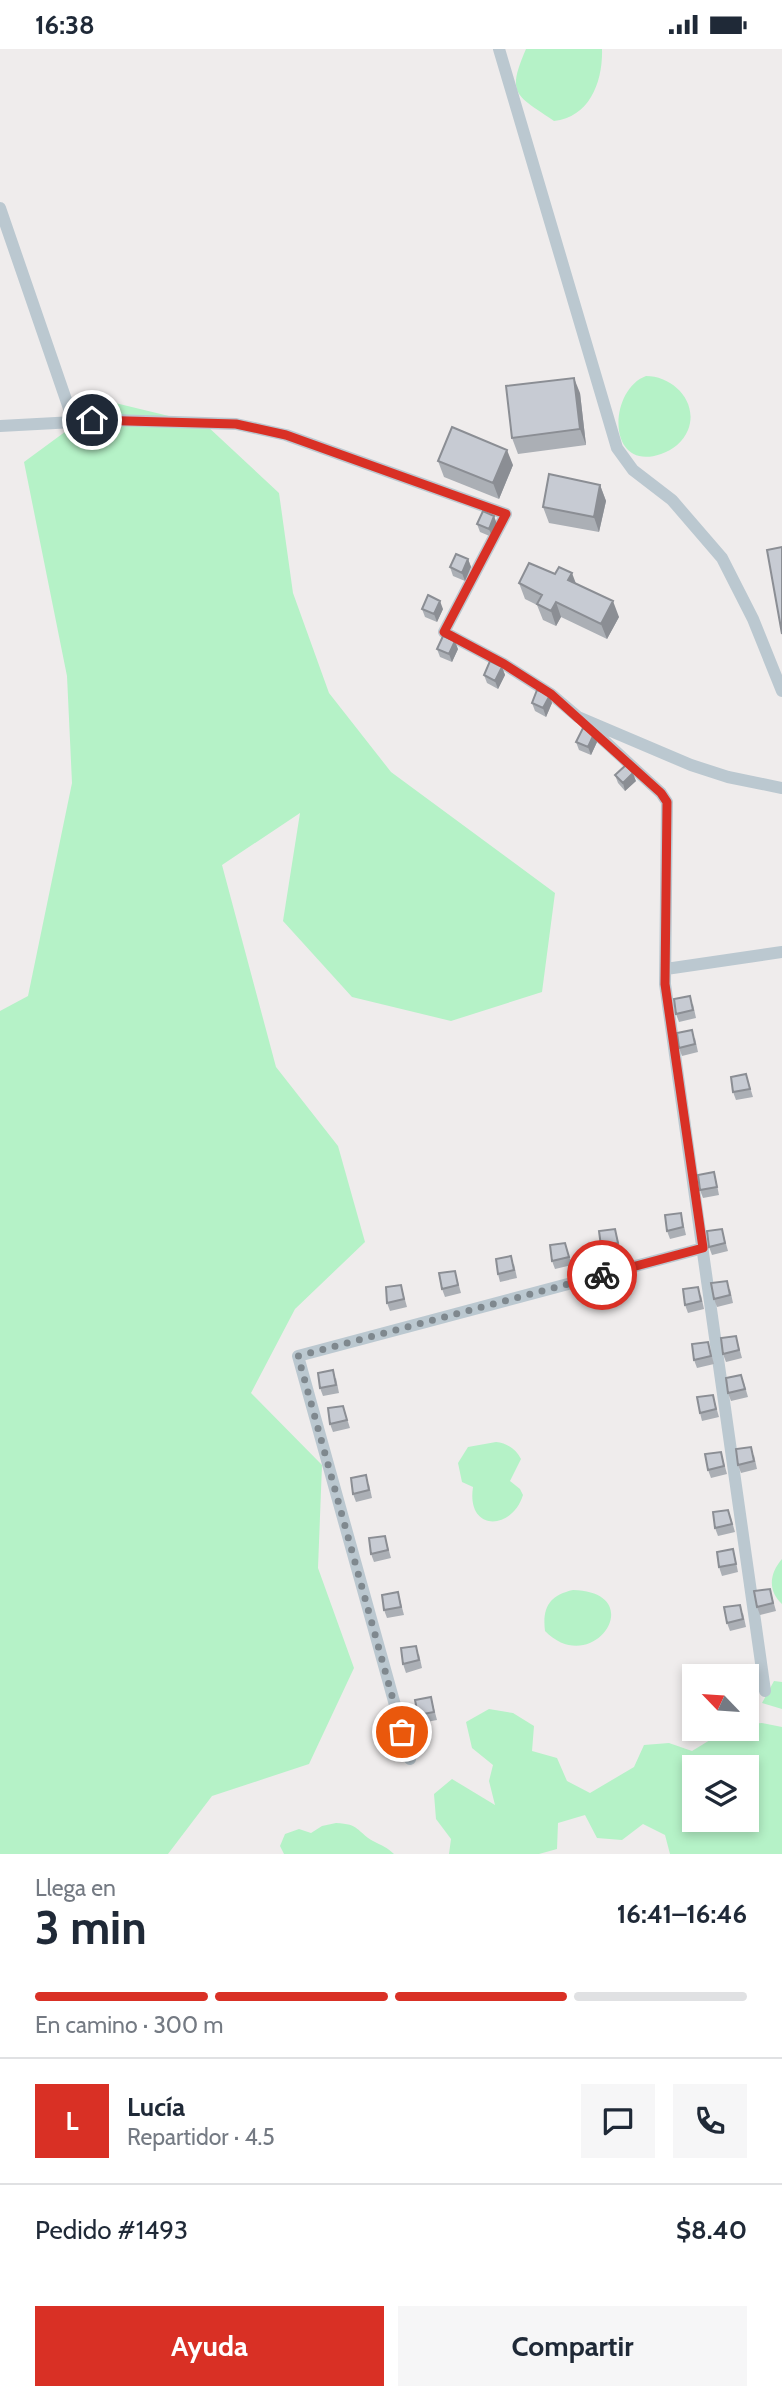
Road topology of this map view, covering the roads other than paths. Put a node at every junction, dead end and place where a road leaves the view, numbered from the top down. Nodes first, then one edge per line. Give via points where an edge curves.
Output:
1 (499, 49) edge
2 (0, 208) edge
3 (73, 420) junction
4 (0, 426) edge
5 (782, 691) edge
6 (578, 717) junction
7 (782, 788) edge
8 (782, 952) edge
9 (666, 969) junction
10 (703, 1248) junction
11 (765, 1691) dead end
12 (410, 1759) dead end

1 - 5 lane via 617,448 633,470 672,500 722,558
2 - 3 lane
3 - 4 lane
3 - 6 lane via 236,424 261,429 506,514 444,632 504,664
6 - 7 lane via 691,765
6 - 9 lane via 667,802
8 - 9 lane
9 - 10 lane
10 - 11 lane
10 - 12 lane via 298,1356

